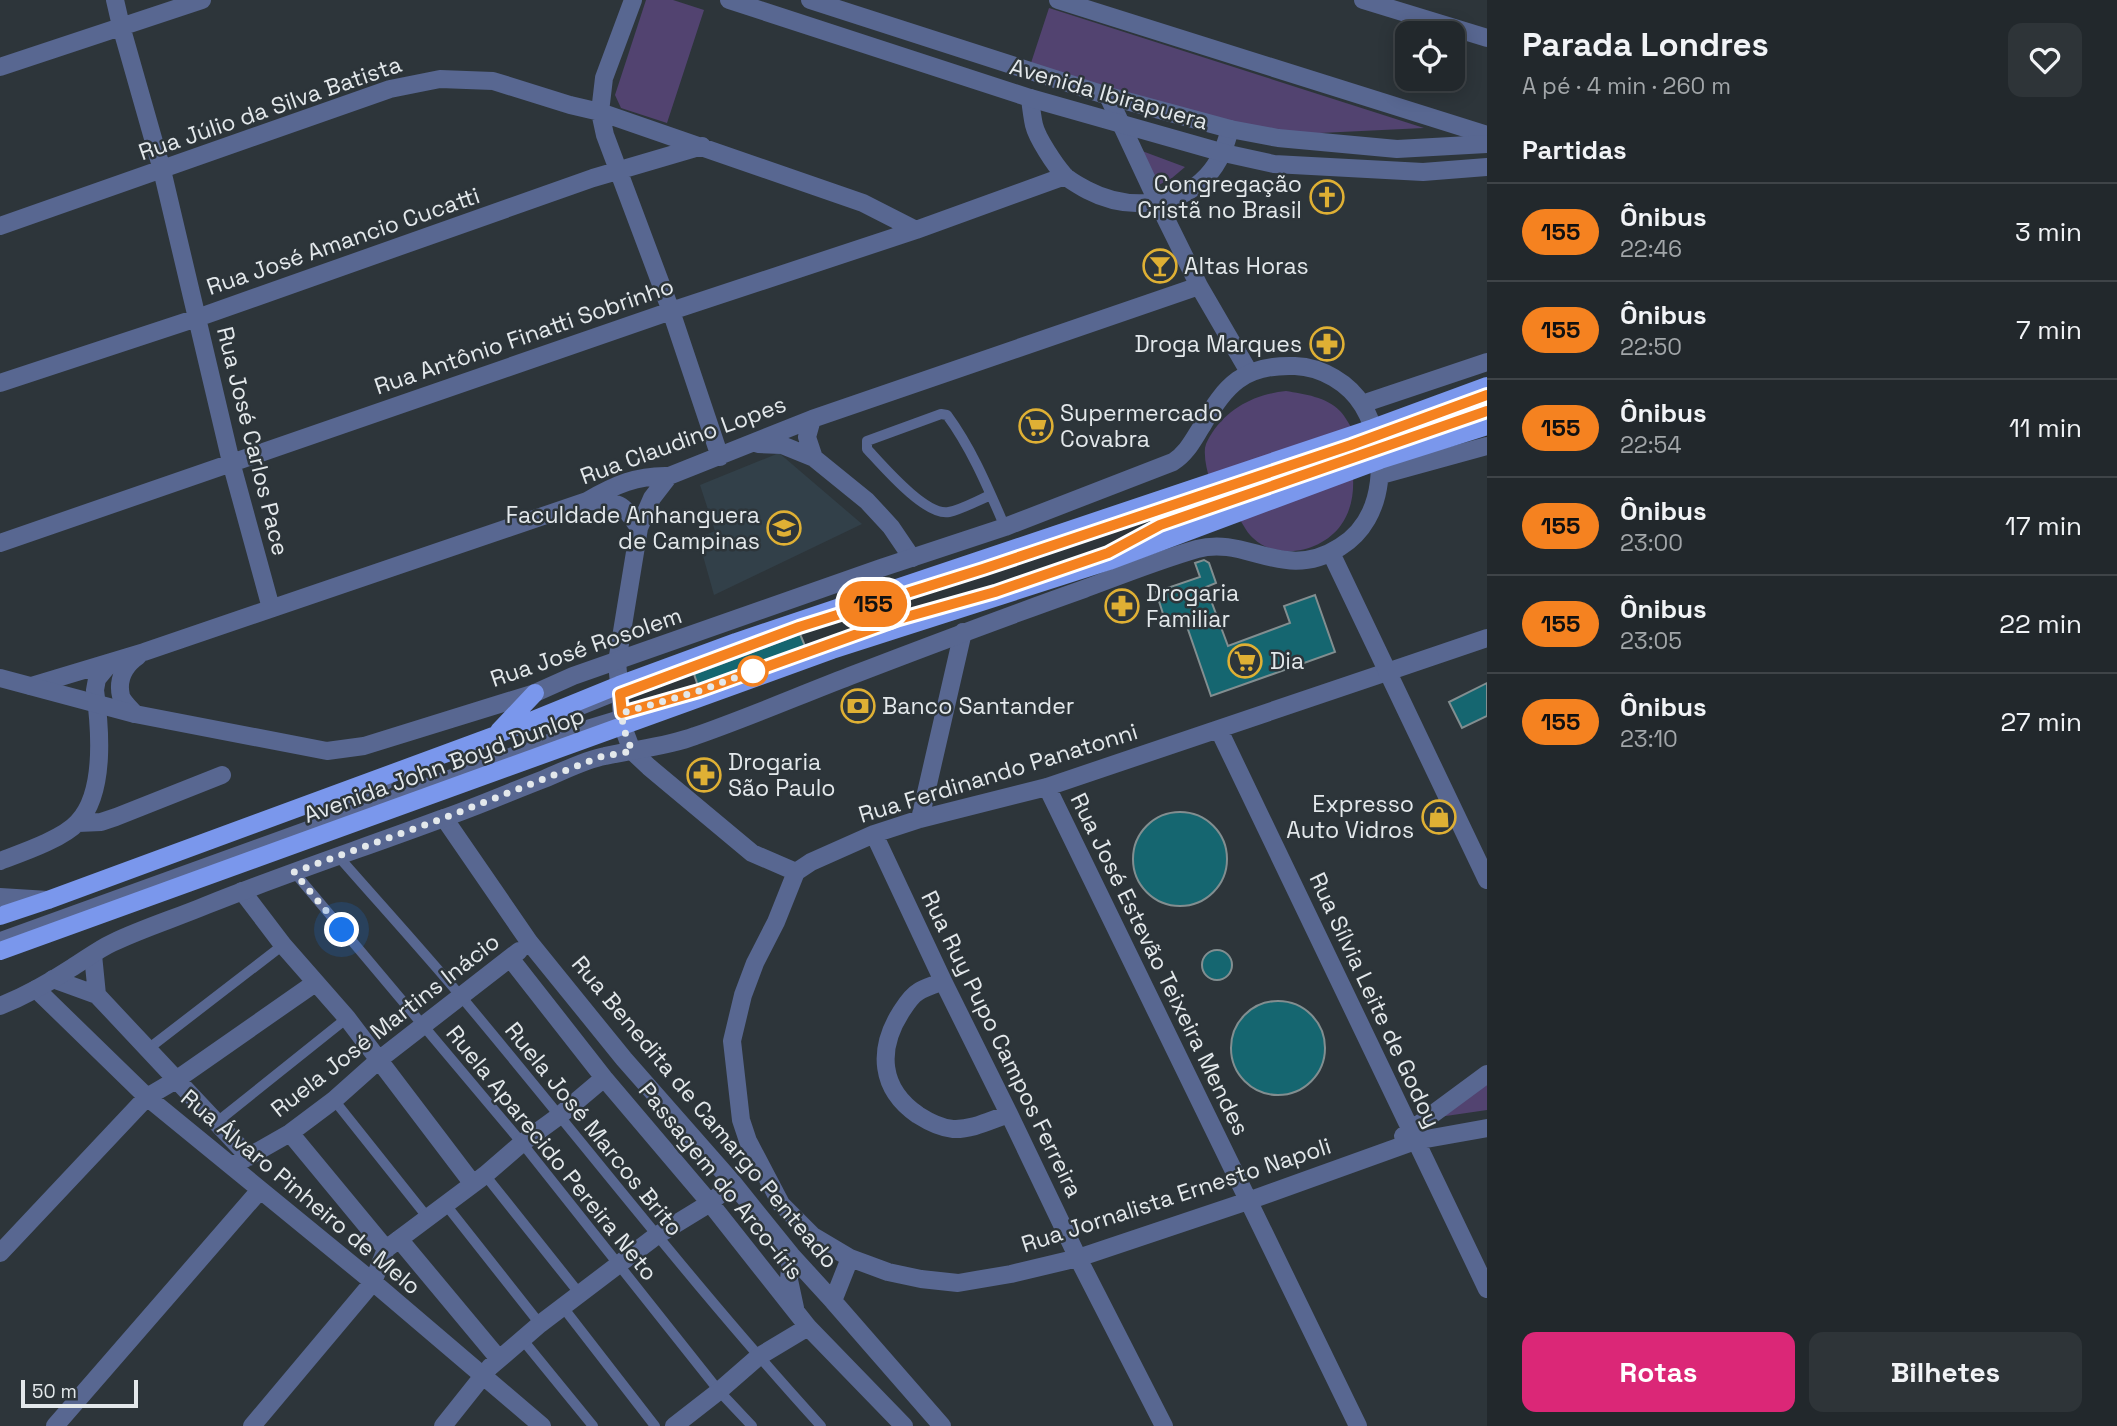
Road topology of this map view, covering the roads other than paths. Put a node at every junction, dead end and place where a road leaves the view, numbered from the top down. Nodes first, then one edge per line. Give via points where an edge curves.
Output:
1 (115, 0) edge
2 (202, 0) edge
3 (632, 0) edge
4 (729, 0) edge
5 (810, 0) edge
6 (1058, 0) edge
7 (1363, 0) edge
8 (121, 26) junction
9 (1487, 38) edge
10 (0, 67) edge
11 (1108, 96) junction
12 (1030, 98) junction
13 (600, 112) junction
14 (1123, 126) junction
15 (1230, 129) junction
16 (1487, 135) edge
17 (1487, 144) edge
18 (702, 146) junction
19 (1224, 153) junction
20 (1487, 167) edge
21 (162, 170) junction
22 (619, 171) junction
23 (1065, 176) junction
24 (1157, 201) junction
25 (0, 226) edge
26 (916, 230) junction
27 (1199, 286) junction
28 (671, 311) junction
29 (197, 318) junction
30 (1487, 362) edge
31 (1249, 372) junction
32 (0, 383) edge
33 (1487, 386) edge
34 (1487, 395) edge
35 (1362, 404) junction
36 (1487, 411) edge
37 (811, 419) junction
38 (1487, 426) edge
39 (752, 444) junction
40 (1487, 446) edge
41 (1377, 450) junction
42 (720, 457) junction
43 (814, 458) junction
44 (231, 462) junction
45 (669, 476) junction
46 (991, 495) junction
47 (587, 501) junction
48 (1005, 527) junction
49 (639, 528) junction
50 (0, 543) edge
51 (1331, 552) junction
52 (912, 558) junction
53 (271, 608) junction
54 (962, 632) junction
55 (1487, 638) edge
56 (144, 652) junction
57 (111, 662) junction
58 (617, 662) junction
59 (1387, 672) junction
60 (0, 678) edge
61 (31, 686) junction
62 (620, 690) junction
63 (534, 693) junction
64 (97, 705) junction
65 (135, 714) junction
66 (622, 720) junction
67 (1219, 730) junction
68 (496, 735) junction
69 (632, 751) junction
70 (222, 775) dead end
71 (1048, 787) junction
72 (444, 818) junction
73 (920, 819) junction
74 (78, 823) junction
75 (873, 834) junction
76 (338, 856) junction
77 (0, 861) edge
78 (294, 872) junction
79 (796, 872) junction
80 (1487, 880) edge
81 (242, 891) junction
82 (0, 897) edge
83 (48, 900) junction
84 (0, 916) edge
85 (0, 924) edge
86 (0, 937) edge
87 (530, 943) junction
88 (283, 945) junction
89 (0, 951) edge
90 (93, 955) junction
91 (510, 958) junction
92 (53, 979) junction
93 (943, 981) junction
94 (314, 983) junction
95 (36, 989) junction
96 (97, 995) junction
97 (462, 997) junction
98 (0, 1006) edge
99 (347, 1018) junction
100 (424, 1026) junction
101 (148, 1049) junction
102 (380, 1059) junction
103 (1487, 1074) edge
104 (604, 1078) junction
105 (177, 1080) junction
106 (147, 1097) junction
107 (334, 1100) junction
108 (1009, 1114) junction
109 (559, 1116) junction
110 (217, 1122) junction
111 (1487, 1128) edge
112 (290, 1133) junction
113 (1413, 1135) junction
114 (522, 1143) junction
115 (249, 1157) junction
116 (232, 1166) junction
117 (479, 1179) junction
118 (733, 1182) junction
119 (260, 1190) junction
120 (1248, 1201) junction
121 (710, 1203) junction
122 (446, 1205) junction
123 (428, 1218) junction
124 (656, 1236) junction
125 (393, 1244) junction
126 (0, 1254) edge
127 (790, 1255) junction
128 (850, 1258) junction
129 (1078, 1258) junction
130 (617, 1264) junction
131 (373, 1282) junction
132 (1487, 1289) edge
133 (579, 1293) junction
134 (834, 1301) junction
135 (562, 1306) junction
136 (796, 1312) junction
137 (540, 1324) junction
138 (808, 1327) junction
139 (523, 1339) junction
140 (758, 1357) junction
141 (499, 1359) junction
142 (483, 1376) junction
143 (719, 1391) junction
144 (682, 1424) edge
145 (55, 1426) edge
146 (253, 1426) edge
147 (443, 1426) edge
148 (542, 1426) edge
149 (593, 1426) edge
150 (655, 1426) edge
151 (752, 1426) edge
152 (821, 1426) edge
153 (904, 1426) edge
154 (942, 1426) edge
155 (1164, 1426) edge
156 (1358, 1426) edge

1 - 8 street, Rua José Carlos Pace
2 - 8 street
3 - 13 street via 604,78
4 - 12 street, Avenida Ibirapuera
5 - 11 street, Avenida Ibirapuera
6 - 16 street
7 - 9 street
8 - 10 street
8 - 21 street, Rua José Carlos Pace
11 - 14 street
11 - 15 street, Avenida Ibirapuera
12 - 14 street, Avenida Ibirapuera
12 - 23 street via 1034,126
13 - 18 street, Rua Júlio da Silva Batista
13 - 21 street, Rua Júlio da Silva Batista via 493,81 440,79 390,89
13 - 22 street
14 - 19 street, Avenida Ibirapuera
14 - 24 street
15 - 17 street, Avenida Ibirapuera via 1396,149
15 - 19 street
18 - 22 street, Rua José Amancio Cucatti
18 - 26 street, Rua Júlio da Silva Batista via 863,203
19 - 20 street, Avenida Ibirapuera via 1274,164 1423,172
19 - 24 street via 1206,177 1184,194
21 - 25 street, Rua Júlio da Silva Batista
21 - 29 street, Rua José Carlos Pace
22 - 28 street
22 - 29 street, Rua José Amancio Cucatti
23 - 24 street via 1114,201
23 - 26 street, Rua Antônio Finatti Sobrinho
24 - 27 street
26 - 28 street, Rua Antônio Finatti Sobrinho
27 - 31 street
27 - 37 street, Rua Claudino Lopes
28 - 42 street
28 - 44 street, Rua Antônio Finatti Sobrinho
29 - 32 street, Rua José Amancio Cucatti
29 - 44 street, Rua José Carlos Pace
30 - 35 street
31 - 35 street via 1277,365 1305,366 1340,381
31 - 48 street, Rua José Rosolem via 1217,400 1188,449 1173,462
33 - 41 main road, Avenida John Boyd Dunlop
34 - 41 lane
35 - 41 street
36 - 41 lane
37 - 39 street, Rua Claudino Lopes
37 - 43 street via 807,437
38 - 41 main road, Avenida John Boyd Dunlop
39 - 42 street, Rua Claudino Lopes
39 - 43 street via 782,446
40 - 41 street
41 - 51 street via 1375,500 1352,539
41 - 62 main road, Avenida John Boyd Dunlop via 736,642
41 - 66 main road, Avenida John Boyd Dunlop via 1108,561
42 - 45 street, Rua Claudino Lopes
43 - 52 street via 867,501
44 - 50 street, Rua Antônio Finatti Sobrinho
44 - 53 street, Rua José Carlos Pace
45 - 47 street, Rua Claudino Lopes via 648,475
45 - 49 street via 652,498
46 - 46 lane via 947,415 867,440 867,449 887,470 936,512 948,512
46 - 48 lane
47 - 49 street via 610,502 627,509
47 - 53 street, Rua Claudino Lopes
48 - 52 street, Rua José Rosolem
49 - 58 street
51 - 54 street via 1289,561 1233,548 1201,548
51 - 59 street
52 - 58 street, Rua José Rosolem
53 - 56 street, Rua Claudino Lopes
54 - 69 street via 690,738
54 - 73 street
55 - 59 street, Rua Ferdinando Panatonni
56 - 57 street, Rua Claudino Lopes
56 - 65 street, Rua Claudino Lopes via 127,664 121,684 121,698
57 - 61 street, Rua Claudino Lopes
57 - 64 street via 97,679
58 - 62 street
58 - 63 street, Rua José Rosolem
59 - 67 street, Rua Ferdinando Panatonni
59 - 80 street
60 - 61 street, Rua José Rosolem
61 - 64 street, Rua José Rosolem
62 - 66 street
62 - 68 main road, Avenida John Boyd Dunlop
62 - 85 lane via 362,794
63 - 65 street, Rua José Rosolem via 364,746 327,751
63 - 68 main road
64 - 65 street, Rua José Rosolem
64 - 74 street via 98,771
66 - 69 street
66 - 86 lane
66 - 89 main road, Avenida John Boyd Dunlop
67 - 71 street, Rua Ferdinando Panatonni
67 - 113 street, Rua Sílvia Leite de Godoy
68 - 83 main road, Avenida John Boyd Dunlop
69 - 72 street via 600,757
69 - 79 street via 752,853
70 - 74 street via 102,822
71 - 73 street, Rua Ferdinando Panatonni
71 - 120 street, Rua José Estevão Teixeira Mendes
72 - 76 street
72 - 87 street, Rua Benedita de Camargo Penteado
73 - 75 street, Rua Ferdinando Panatonni
74 - 77 street via 43,845
75 - 79 street, Rua Ferdinando Panatonni
75 - 93 street, Rua Ruy Pupo Campos Ferreira
76 - 78 street
76 - 97 lane, Ruela José Marcos Brito
78 - 81 street
78 - 100 lane, Ruela Aparecido Pereira Neto
79 - 128 street, Rua Jornalista Ernesto Napoli via 743,995 732,1041 737,1092 748,1141 781,1205 813,1236
81 - 88 street
81 - 90 street via 110,943
82 - 83 street
83 - 84 main road, Avenida John Boyd Dunlop
87 - 91 street, Ruela José Martins Inácio
87 - 118 street, Rua Benedita de Camargo Penteado
88 - 94 street
88 - 101 lane
90 - 92 street
90 - 96 street
91 - 97 street, Ruela José Martins Inácio
91 - 104 street, Passagem do Arco-íris
92 - 95 street
92 - 96 street
93 - 108 street, Rua Ruy Pupo Campos Ferreira
93 - 108 street via 917,992 892,1026 886,1043 886,1072 896,1097 933,1125 952,1129
94 - 99 street
94 - 105 street
95 - 98 street
95 - 106 street, Rua Álvaro Pinheiro de Melo
96 - 101 street
97 - 100 street, Ruela José Martins Inácio
97 - 109 lane, Ruela José Marcos Brito
99 - 102 street
99 - 110 lane
100 - 102 street, Ruela José Martins Inácio
100 - 114 lane, Ruela Aparecido Pereira Neto
101 - 105 street
102 - 107 street, Ruela José Martins Inácio
102 - 117 street
103 - 113 street
104 - 109 street
104 - 121 street, Passagem do Arco-íris
105 - 106 street
105 - 110 street
106 - 116 street, Rua Álvaro Pinheiro de Melo
106 - 126 street
107 - 112 street, Ruela José Martins Inácio
107 - 123 lane
108 - 129 street, Rua Ruy Pupo Campos Ferreira
109 - 114 street
109 - 124 lane, Ruela José Marcos Brito
110 - 115 street
111 - 113 street, Rua Jornalista Ernesto Napoli
112 - 115 street, Ruela José Martins Inácio
112 - 125 street
113 - 120 street, Rua Jornalista Ernesto Napoli via 1384,1151
113 - 132 street, Rua Sílvia Leite de Godoy
114 - 117 street
114 - 130 lane, Ruela Aparecido Pereira Neto
115 - 116 street, Ruela José Martins Inácio
116 - 119 street, Rua Álvaro Pinheiro de Melo
117 - 122 street
117 - 133 lane
118 - 121 street
118 - 127 street, Rua Benedita de Camargo Penteado
119 - 131 street, Rua Álvaro Pinheiro de Melo
119 - 145 street
120 - 129 street, Rua Jornalista Ernesto Napoli
120 - 156 street, Rua José Estevão Teixeira Mendes
121 - 124 street
121 - 136 street, Passagem do Arco-íris
122 - 123 street
122 - 137 lane
123 - 125 street
124 - 130 street
124 - 140 lane, Ruela José Marcos Brito
125 - 131 street
125 - 141 street
127 - 134 street, Rua Benedita de Camargo Penteado
127 - 136 street via 789,1280
128 - 129 street, Rua Jornalista Ernesto Napoli via 888,1272 958,1283
128 - 134 street
129 - 155 street, Rua Ruy Pupo Campos Ferreira
130 - 133 street
130 - 143 lane, Ruela Aparecido Pereira Neto
131 - 142 street, Rua Álvaro Pinheiro de Melo
131 - 146 street
133 - 135 street
134 - 154 street, Rua Benedita de Camargo Penteado
135 - 137 street
135 - 150 lane
136 - 138 street, Passagem do Arco-íris
137 - 139 street
138 - 140 street
138 - 153 street, Passagem do Arco-íris
139 - 141 street
139 - 149 lane
140 - 143 street
140 - 152 lane, Ruela José Marcos Brito
141 - 142 street
142 - 147 street
142 - 148 street, Rua Álvaro Pinheiro de Melo
143 - 144 street
143 - 151 lane, Ruela Aparecido Pereira Neto

